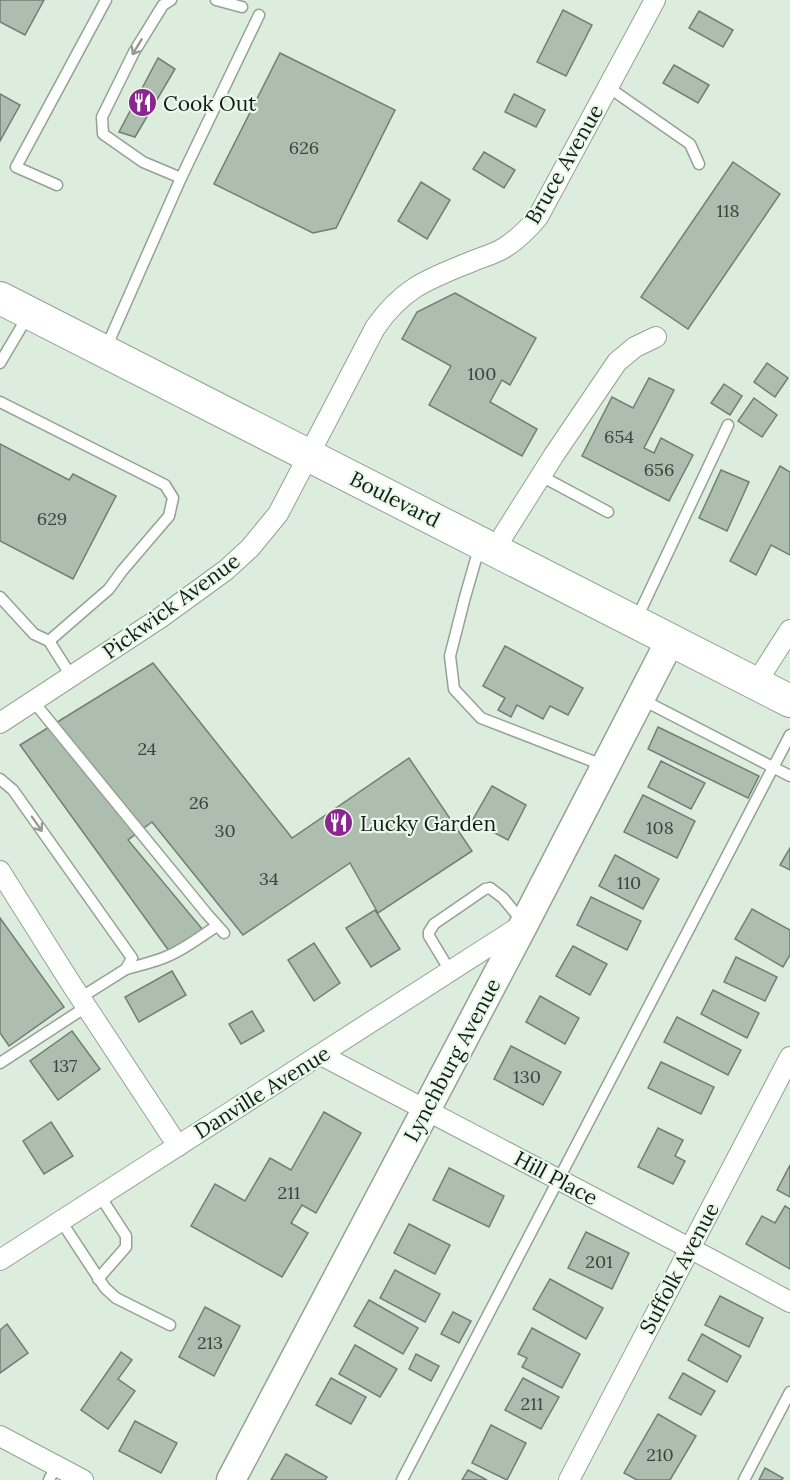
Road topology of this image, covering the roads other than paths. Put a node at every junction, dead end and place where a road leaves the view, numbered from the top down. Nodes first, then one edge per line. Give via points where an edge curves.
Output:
1 (106, 0) edge
2 (171, 0) edge
3 (216, 0) edge
4 (655, 0) edge
5 (242, 7) dead end
6 (259, 15) dead end
7 (608, 87) junction
8 (699, 164) dead end
9 (181, 178) junction
10 (57, 185) dead end
11 (0, 298) edge
12 (29, 313) junction
13 (656, 337) dead end
14 (104, 351) junction
15 (0, 363) edge
16 (0, 402) edge
17 (728, 425) dead end
18 (308, 455) junction
19 (541, 476) junction
20 (608, 512) dead end
21 (488, 546) junction
22 (0, 597) edge
23 (636, 621) junction
24 (790, 630) edge
25 (670, 639) junction
26 (49, 641) junction
27 (71, 676) junction
28 (756, 683) junction
29 (640, 698) junction
30 (790, 700) edge
31 (33, 701) junction
32 (0, 723) edge
33 (790, 735) edge
34 (605, 766) junction
35 (773, 767) junction
36 (790, 776) edge
37 (0, 779) edge
38 (0, 872) edge
39 (524, 924) junction
40 (126, 969) junction
41 (450, 971) junction
42 (83, 1003) junction
43 (321, 1055) junction
44 (790, 1057) edge
45 (0, 1063) edge
46 (426, 1110) junction
47 (178, 1146) junction
48 (559, 1180) junction
49 (100, 1196) junction
50 (61, 1221) junction
51 (690, 1248) junction
52 (0, 1260) edge
53 (99, 1279) junction
54 (790, 1302) edge
55 (170, 1325) dead end
56 (790, 1392) edge
57 (0, 1436) edge
58 (52, 1473) edge
59 (84, 1480) edge
60 (231, 1480) edge
61 (402, 1480) edge
62 (569, 1480) edge
63 (744, 1480) edge

1 - 10 lane via 16,167
2 -> 9 lane via 134,52 102,117 103,134 143,162
3 - 5 lane
4 - 7 street, Bruce Avenue
6 - 9 lane
7 - 8 lane via 690,144
7 - 18 street, Bruce Avenue via 538,217 522,235 503,249 423,282 384,315
9 - 14 lane
11 - 12 main road, Boulevard
12 - 14 main road, Boulevard
12 - 15 lane
13 - 19 street via 617,362
14 - 18 main road, Boulevard
16 - 26 lane via 165,485 173,498 169,516 109,589
17 - 23 lane
18 - 21 main road, Boulevard
18 - 27 street, Pickwick Avenue via 278,514 250,548 160,618
19 - 20 lane
19 - 21 street
21 - 23 main road, Boulevard
21 - 34 lane via 465,597 450,656 454,689 481,718
22 - 26 lane via 34,634
23 - 25 main road, Boulevard
24 - 28 street
25 - 28 main road, Boulevard
25 - 29 street, Lynchburg Avenue
26 - 27 lane
27 - 31 street, Pickwick Avenue
28 - 30 main road, Boulevard
29 - 34 street, Lynchburg Avenue
29 - 35 lane
31 - 32 street, Pickwick Avenue
31 - 40 lane via 220,929 168,956
33 - 35 lane
34 - 39 street, Lynchburg Avenue
35 - 36 lane
35 - 48 lane
37 -> 40 lane via 13,790 132,958
38 - 42 street
39 - 41 street, Danville Avenue
39 - 41 lane via 503,898 490,888 485,889 434,924 429,932
39 - 46 street, Lynchburg Avenue
40 - 42 lane
41 - 43 street, Danville Avenue
42 - 45 lane
42 - 47 street
43 - 46 street, Hill Place
43 - 47 street, Danville Avenue
44 - 51 street, Suffolk Avenue
46 - 48 street, Hill Place
46 - 60 street, Lynchburg Avenue
47 - 49 street, Danville Avenue
48 - 51 street, Hill Place
48 - 61 lane
49 - 50 street, Danville Avenue
49 - 53 lane via 126,1236 126,1247
50 - 52 street, Danville Avenue
50 - 53 lane
51 - 54 street, Hill Place
51 - 62 street, Suffolk Avenue
53 - 55 lane via 116,1298
56 - 63 lane
57 - 58 street
58 - 59 street

